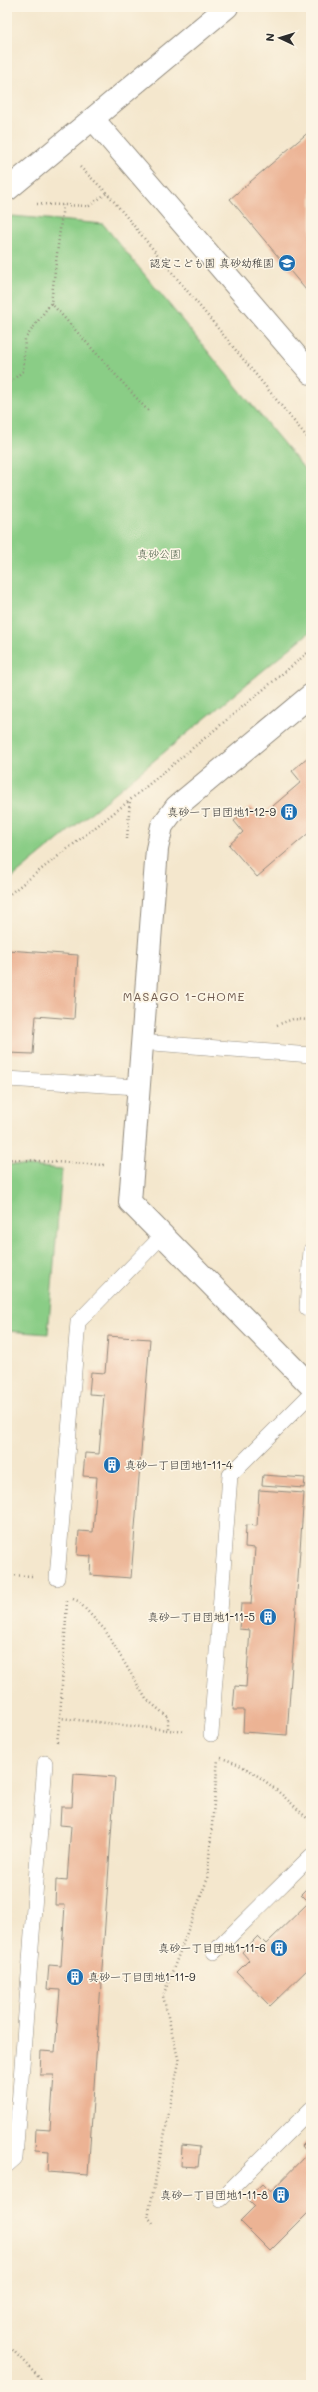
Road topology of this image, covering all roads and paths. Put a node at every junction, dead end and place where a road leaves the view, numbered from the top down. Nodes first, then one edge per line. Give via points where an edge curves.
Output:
1 (226, 7) edge
2 (92, 119) junction
3 (75, 166) dead end
4 (7, 190) edge
5 (107, 193) junction
6 (34, 204) dead end
7 (63, 205) junction
8 (51, 302) junction
9 (311, 373) edge
10 (7, 385) edge
11 (150, 413) dead end
12 (311, 442) edge
13 (311, 695) edge
14 (130, 800) dead end
15 (7, 896) edge
16 (140, 1042) junction
17 (311, 1055) edge
18 (7, 1079) edge
19 (137, 1087) junction
20 (7, 1159) edge
21 (106, 1165) dead end
22 (162, 1236) junction
23 (311, 1250) edge
24 (307, 1308) dead end
25 (311, 1386) edge
26 (311, 1394) edge
27 (57, 1578) dead end
28 (168, 1731) junction
29 (211, 1734) junction
30 (218, 1757) junction
31 (45, 1764) dead end
32 (311, 1822) edge
33 (311, 1856) edge
34 (214, 1952) dead end
35 (311, 2109) edge
36 (7, 2165) edge
37 (221, 2199) dead end
38 (153, 2223) dead end
39 (7, 2344) edge
40 (46, 2385) edge

1 - 2 street
2 - 4 street
2 - 9 street
3 - 5 path via 81,168
5 - 7 path via 89,206
5 - 12 path
6 - 7 path
7 - 8 path
8 - 10 path via 25,339 23,371
8 - 11 path
13 - 16 street via 176,806 162,826 157,849
14 - 15 path
16 - 17 lane
16 - 19 street
18 - 19 lane
19 - 22 street via 130,1202
20 - 21 path
22 - 25 street
22 - 27 lane via 78,1322
23 - 24 lane
26 - 29 lane via 230,1475
28 - 28 path via 60,1718 67,1596 78,1601 106,1630 146,1699 168,1717
28 - 29 path
29 - 30 path
30 - 32 path via 241,1766 268,1784 287,1798
30 - 38 path via 207,1880 163,1996 179,2062 148,2218
31 - 36 lane via 15,2158
33 - 34 lane
35 - 37 lane
39 - 40 path

